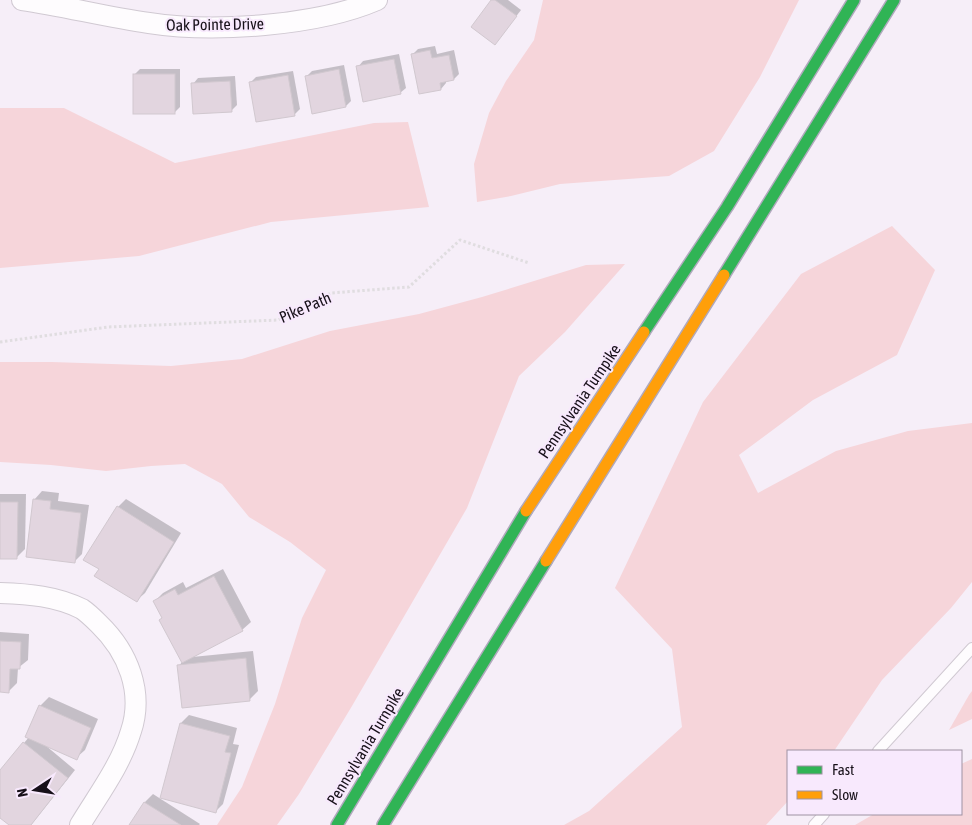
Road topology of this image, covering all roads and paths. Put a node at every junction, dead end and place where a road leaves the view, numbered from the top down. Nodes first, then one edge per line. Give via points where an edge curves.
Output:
1 (22, 0) edge
2 (377, 0) edge
3 (854, 0) edge
4 (894, 0) edge
5 (529, 263) dead end
6 (0, 342) edge
7 (0, 593) edge
8 (972, 648) edge
9 (879, 750) edge
10 (823, 815) edge
11 (80, 825) edge
12 (337, 825) edge
13 (383, 825) edge
14 (814, 825) edge

1 - 2 street, Oak Pointe Drive via 150,24 192,27 321,17
3 - 12 highway, Pennsylvania Turnpike via 727,208 528,507
4 - 13 highway
5 - 6 path, Pike Path via 460,240 409,287 331,294 278,320 108,327
7 - 11 street via 34,594 84,610 116,641 128,663 135,688 132,730 124,753
8 - 9 lane
10 - 14 lane

